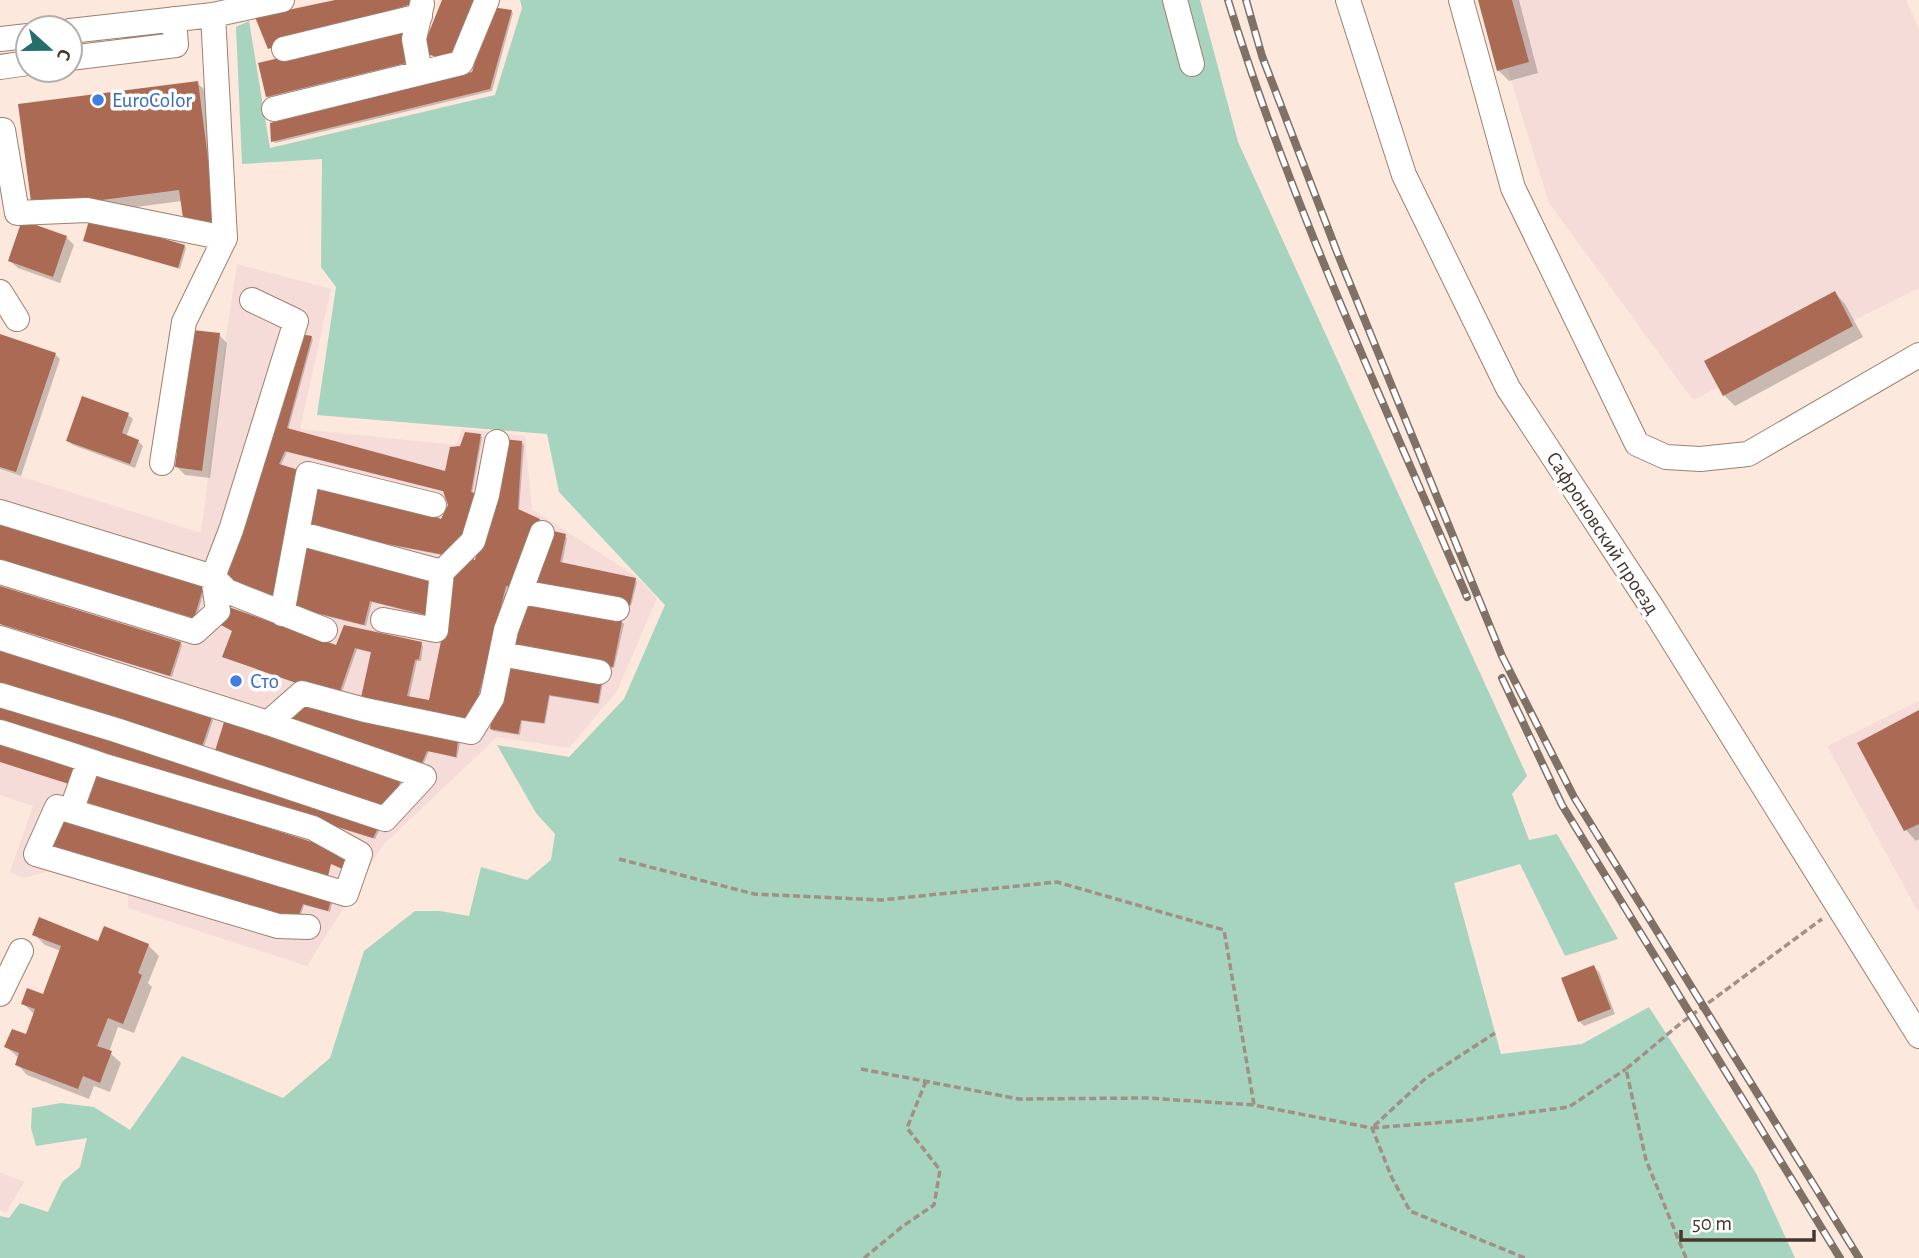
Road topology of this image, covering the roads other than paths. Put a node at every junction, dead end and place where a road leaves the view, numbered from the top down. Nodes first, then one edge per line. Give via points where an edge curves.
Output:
1 (282, 0) edge
2 (487, 0) edge
3 (1175, 0) edge
4 (1348, 0) edge
5 (1461, 0) edge
6 (421, 8) edge
7 (213, 15) junction
8 (174, 19) junction
9 (84, 29) edge
10 (285, 49) dead end
11 (84, 56) edge
12 (1192, 64) dead end
13 (420, 73) junction
14 (274, 109) dead end
15 (0, 130) edge
16 (225, 238) junction
17 (0, 292) edge
18 (252, 300) dead end
19 (17, 319) dead end
20 (1919, 355) edge
21 (497, 442) dead end
22 (162, 463) dead end
23 (434, 505) dead end
24 (0, 512) edge
25 (298, 533) junction
26 (542, 533) dead end
27 (0, 572) edge
28 (442, 572) junction
29 (214, 577) junction
30 (521, 592) junction
31 (617, 609) dead end
32 (282, 614) junction
33 (383, 620) dead end
34 (325, 630) dead end
35 (0, 638) edge
36 (501, 654) junction
37 (599, 672) dead end
38 (0, 695) edge
39 (268, 723) junction
40 (0, 732) edge
41 (89, 761) junction
42 (71, 811) junction
43 (307, 927) dead end
44 (21, 951) dead end
45 (0, 994) edge
46 (1919, 1036) edge

1 - 7 street
2 - 13 street via 461,63
3 - 12 street
4 - 46 street, Сафроновский проезд via 1404,175 1508,388 1655,612
5 - 20 street via 1513,188 1637,444 1666,457 1748,454
6 - 10 street
6 - 13 street via 414,39
7 - 8 street
7 - 16 street
8 - 9 street
8 - 11 street via 176,45
13 - 14 street
15 - 16 street via 17,213 87,210
16 - 22 street via 184,322
17 - 19 street
18 - 29 street via 296,321
21 - 28 street via 473,541
23 - 25 street via 308,474
24 - 29 street
25 - 28 street
25 - 32 street
26 - 30 street
27 - 29 street via 195,632 218,611
28 - 33 street via 436,630
29 - 32 street via 227,591
30 - 31 street
30 - 36 street
32 - 34 street
35 - 39 street
36 - 37 street
36 - 39 street via 492,698 471,732 302,693
38 - 39 street via 385,819 424,777
40 - 41 street
41 - 42 street
41 - 42 street via 313,828 360,854 346,894
42 - 43 street via 57,807 36,854 278,926
44 - 45 street

